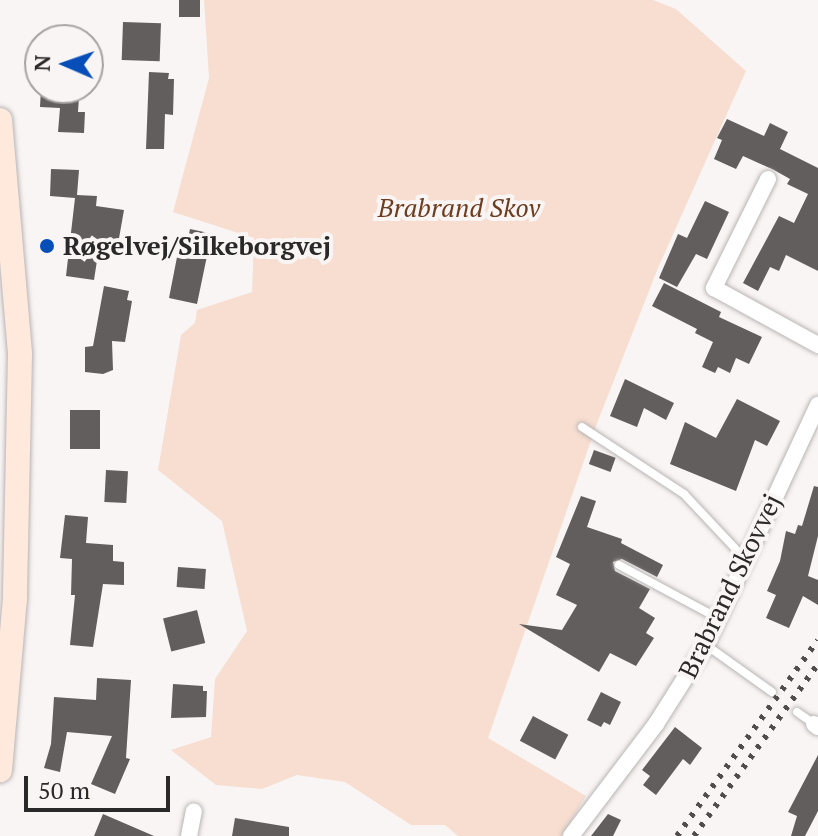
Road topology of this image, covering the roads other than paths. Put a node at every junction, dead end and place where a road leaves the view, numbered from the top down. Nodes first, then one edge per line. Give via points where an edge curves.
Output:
1 (0, 120) edge
2 (768, 179) dead end
3 (818, 345) edge
4 (10, 354) edge
5 (818, 405) edge
6 (582, 427) dead end
7 (746, 560) junction
8 (619, 565) dead end
9 (719, 618) junction
10 (706, 645) junction
11 (772, 692) dead end
12 (797, 712) dead end
13 (816, 725) edge
14 (0, 770) edge
15 (194, 811) dead end
16 (189, 836) edge
17 (571, 836) edge

1 - 4 main road
2 - 3 street via 714,288
4 - 14 main road via 15,598
5 - 7 street, Brabrand Skovvej
6 - 7 lane via 684,494
7 - 9 street, Brabrand Skovvej
8 - 9 lane
9 - 10 street, Brabrand Skovvej
10 - 11 lane
10 - 17 street, Brabrand Skovvej via 656,724
12 - 13 lane
15 - 16 street

